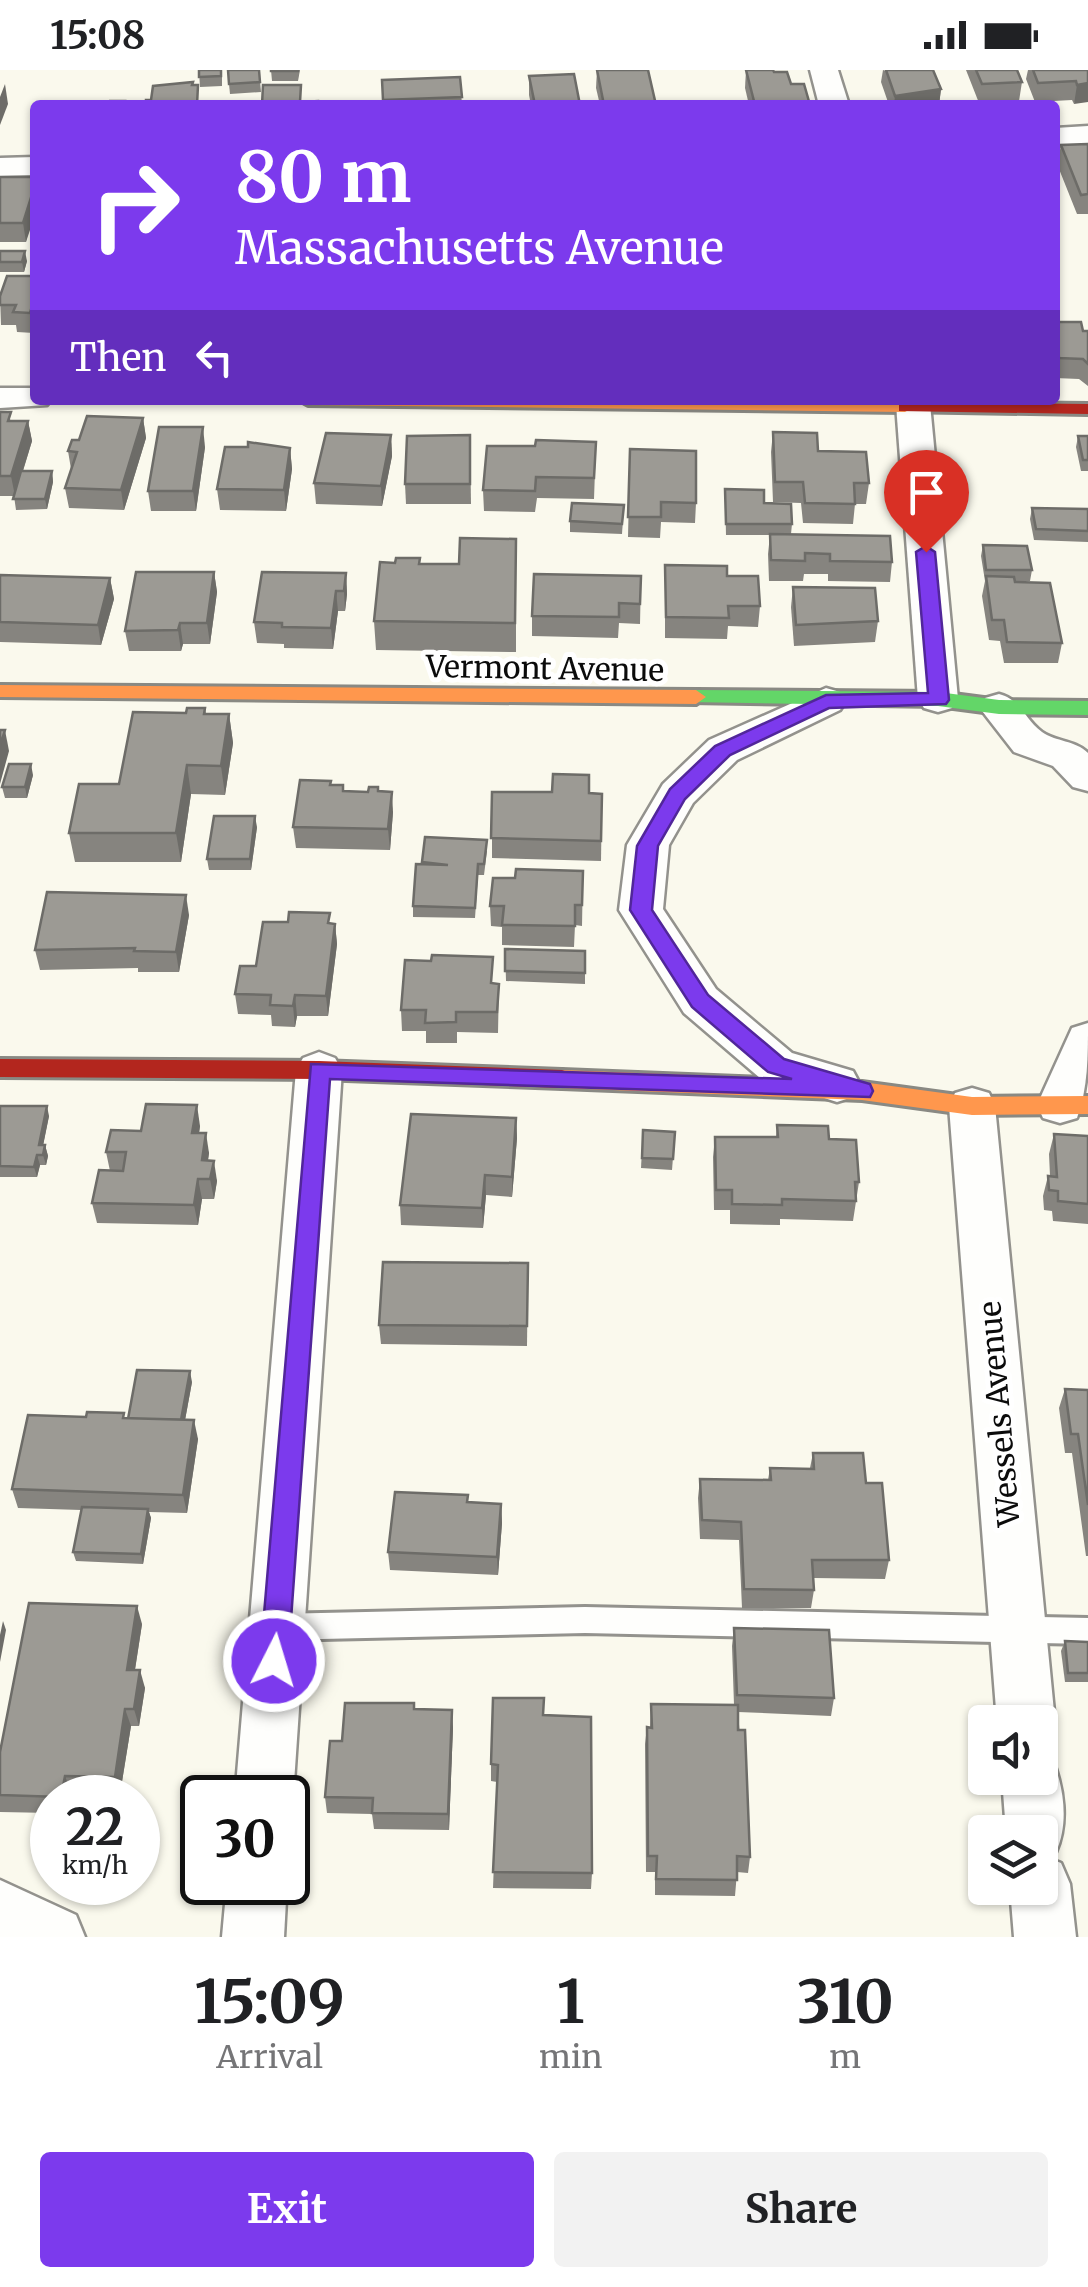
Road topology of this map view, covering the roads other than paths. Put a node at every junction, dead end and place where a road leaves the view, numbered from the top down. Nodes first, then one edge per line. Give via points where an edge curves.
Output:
1 (824, 70) edge
2 (833, 100) edge
3 (1088, 135) edge
4 (1060, 136) edge
5 (30, 166) edge
6 (0, 167) edge
7 (0, 398) edge
8 (30, 398) edge
9 (912, 405) edge
10 (1000, 405) edge
11 (1088, 408) edge
12 (0, 692) edge
13 (938, 700) junction
14 (826, 701) junction
15 (1000, 707) junction
16 (1088, 708) edge
17 (1088, 777) edge
18 (1088, 1040) edge
19 (0, 1068) edge
20 (319, 1070) junction
21 (862, 1091) junction
22 (1074, 1105) edge
23 (972, 1106) junction
24 (277, 1627) junction
25 (1088, 1631) edge
26 (1018, 1632) junction
27 (1024, 1705) edge
28 (266, 1775) edge
29 (255, 1905) edge
30 (1042, 1905) edge
31 (0, 1910) edge
32 (54, 1937) edge
33 (253, 1937) edge
34 (1044, 1937) edge

1 - 2 street
3 - 4 street
5 - 6 street
7 - 8 street
9 - 13 street
10 - 11 street
12 - 14 street, Vermont Avenue
13 - 14 street, Vermont Avenue
13 - 15 street, Vermont Avenue
14 - 21 street via 722,750 678,794 648,846 641,910 700,1001 776,1066
15 - 16 street, Vermont Avenue
15 - 17 street via 1028,742 1067,756
18 - 22 street
19 - 20 street
20 - 21 street
20 - 24 street
21 - 23 street
22 - 23 street
23 - 26 street, Wessels Avenue
24 - 26 lane via 586,1620
24 - 28 street
25 - 26 lane
26 - 27 street, Wessels Avenue
29 - 33 street
30 - 34 street
31 - 32 street

